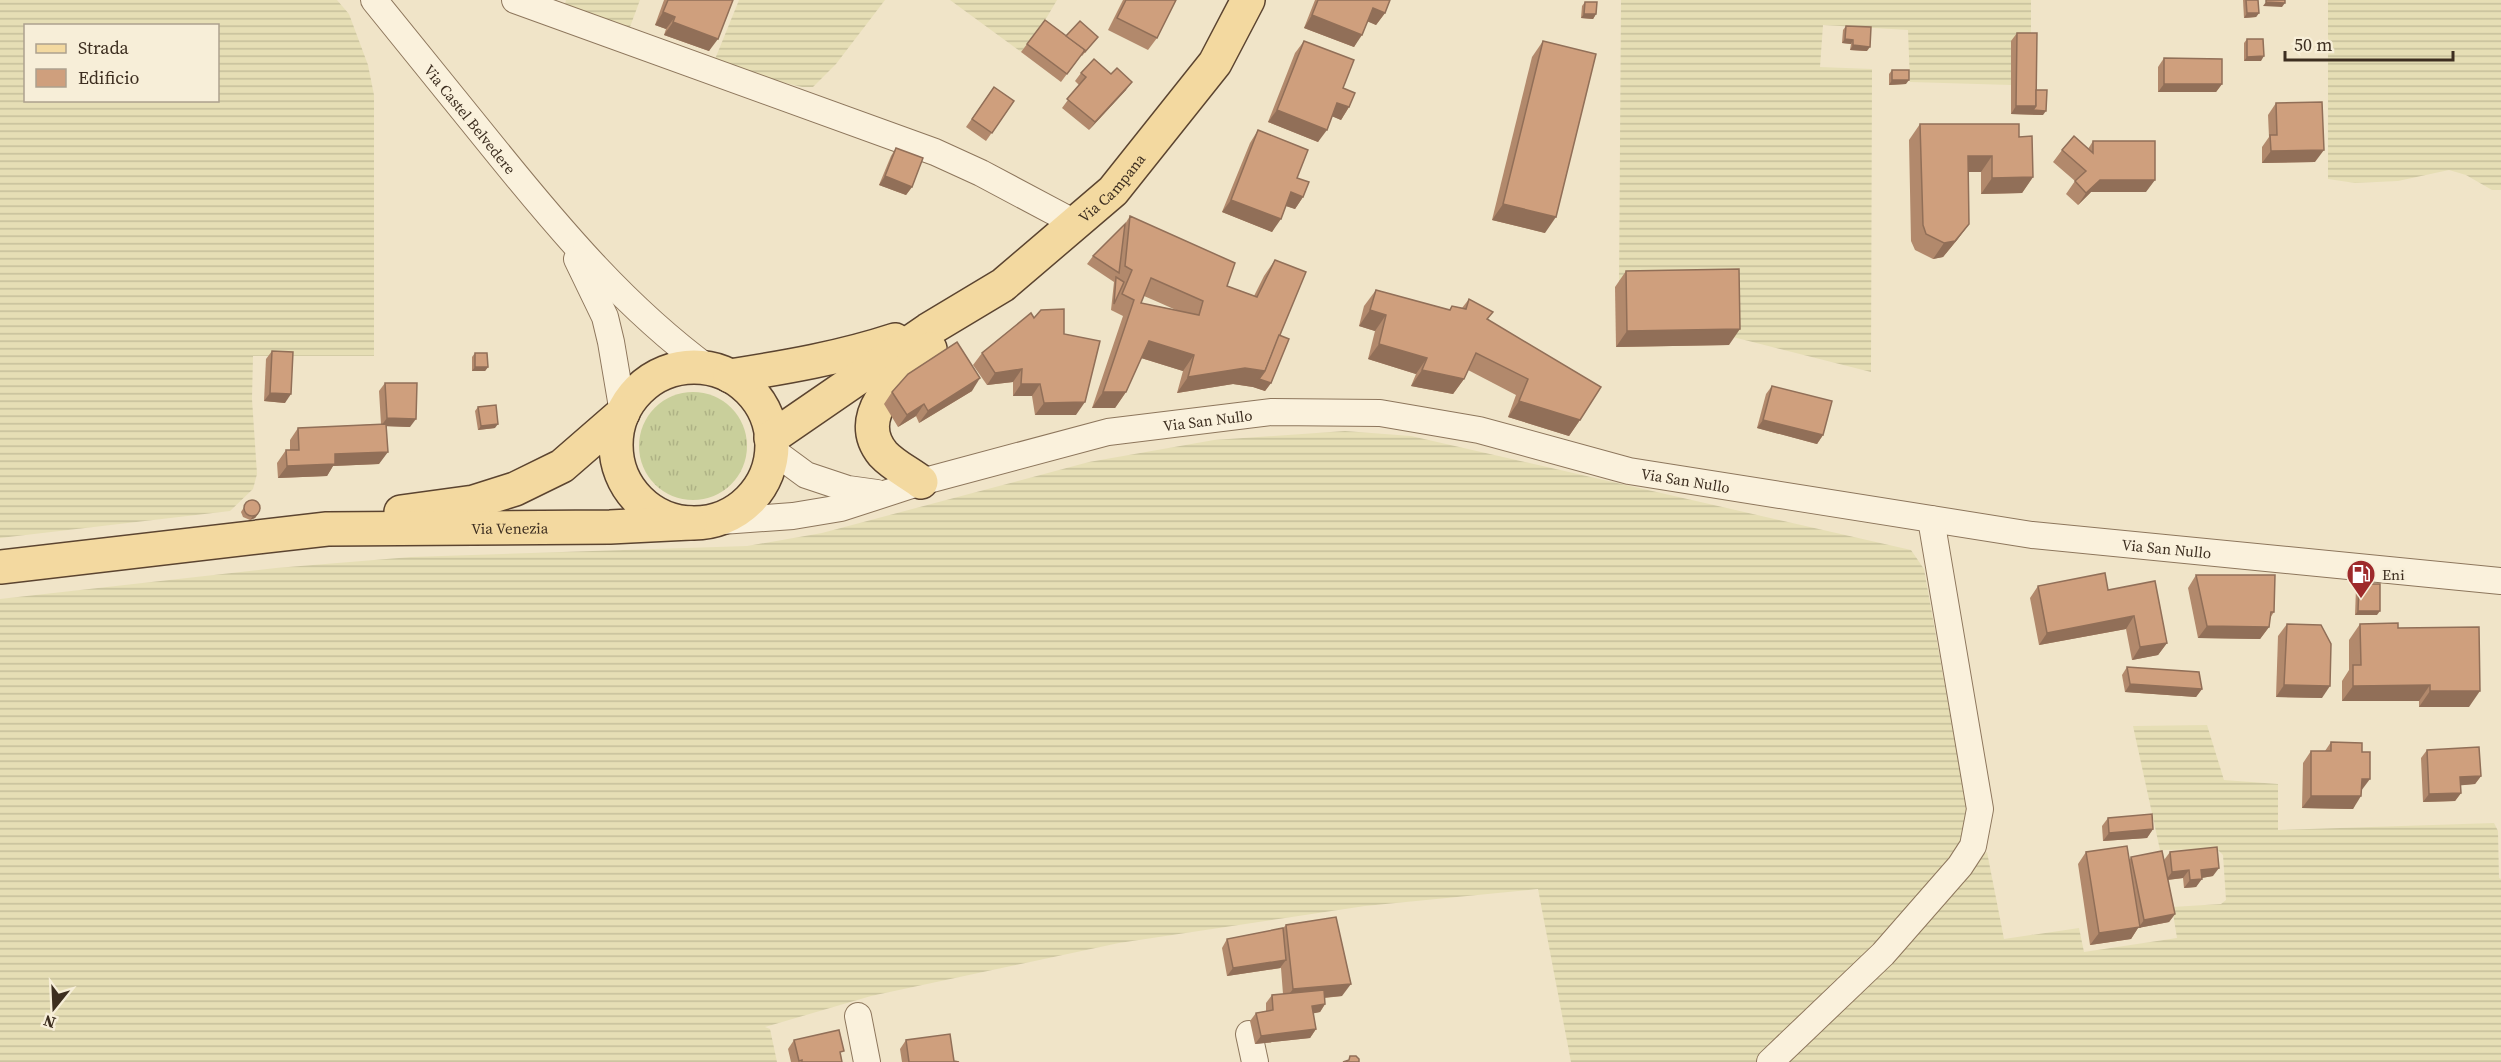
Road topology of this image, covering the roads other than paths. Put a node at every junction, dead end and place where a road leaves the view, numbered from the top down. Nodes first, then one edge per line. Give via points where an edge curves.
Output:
1 (374, 0) edge
2 (514, 0) edge
3 (1248, 0) edge
4 (1075, 223) junction
5 (567, 237) junction
6 (1003, 285) junction
7 (928, 330) junction
8 (720, 372) junction
9 (623, 413) junction
10 (771, 444) junction
11 (921, 482) junction
12 (880, 494) junction
13 (1931, 519) junction
14 (699, 522) junction
15 (327, 529) junction
16 (0, 567) edge
17 (2501, 581) edge
18 (858, 1016) dead end
19 (1249, 1034) dead end
20 (867, 1062) edge
21 (1255, 1062) edge
22 (1770, 1062) edge

1 - 5 street, Via Castel Belvedere
2 - 4 street via 935,152
3 - 4 main road, Via Campana via 1215,63 1113,191
4 - 6 main road, Via Campana
5 - 8 street via 671,341
5 - 9 street via 605,317
6 - 7 main road, Via Campana
6 - 11 main road via 883,394 871,426 875,441 884,455
7 - 8 main road, Via Campana via 816,362
7 - 10 main road, Via Campana
8 - 9 main road, Via Campana via 683,368 658,376 637,391
8 - 10 main road via 748,389 762,407
9 - 14 main road, Via Campana via 616,455 633,494 649,509 669,519
9 - 15 main road, Via Venezia via 561,466 515,489 474,502 409,510
10 - 12 street, Via San Nullo via 806,475 848,489
10 - 14 main road via 768,471 752,496 728,515
11 - 12 street, Via San Nullo
11 - 13 street, Via San Nullo via 1108,432 1272,412 1380,413 1479,430 1629,471
12 - 14 street, Via San Nullo via 841,508 793,516
13 - 17 street, Via San Nullo via 2032,535
13 - 22 street via 1980,809 1973,846 1883,954
14 - 15 main road, Via Venezia via 610,527
15 - 16 main road, Via Venezia
18 - 20 street
19 - 21 street

